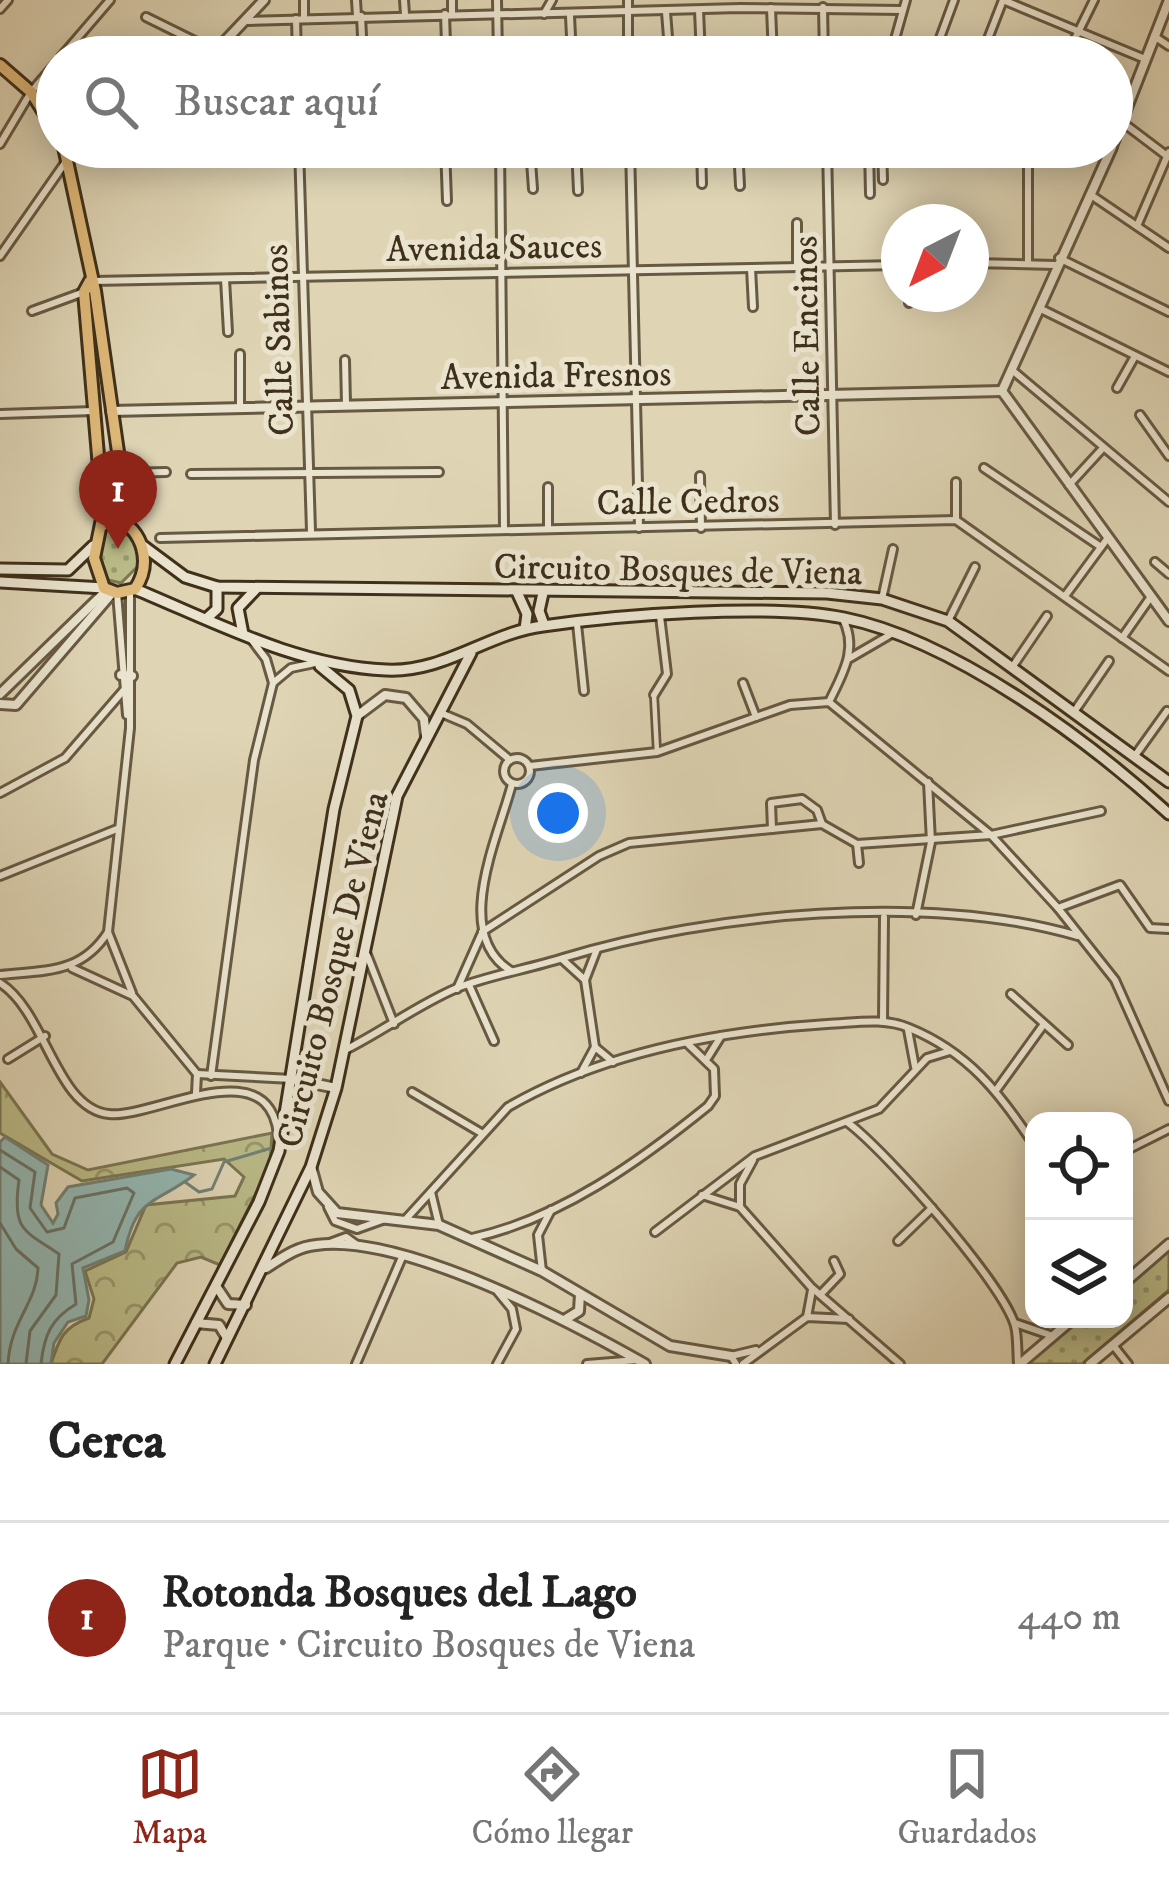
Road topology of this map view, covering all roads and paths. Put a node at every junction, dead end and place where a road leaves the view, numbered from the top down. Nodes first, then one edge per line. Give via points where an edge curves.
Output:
1 (8, 0) edge
2 (110, 0) edge
3 (264, 0) edge
4 (304, 0) edge
5 (356, 0) edge
6 (404, 0) edge
7 (452, 0) edge
8 (496, 0) edge
9 (552, 0) edge
10 (628, 0) edge
11 (690, 0) edge
12 (906, 0) edge
13 (954, 0) edge
14 (1003, 0) edge
15 (1094, 0) edge
16 (1169, 0) edge
17 (834, 3) edge
18 (740, 4) edge
19 (784, 4) edge
20 (823, 7) junction
21 (771, 8) junction
22 (0, 9) edge
23 (694, 10) junction
24 (903, 10) junction
25 (666, 11) junction
26 (405, 14) junction
27 (449, 14) junction
28 (544, 14) junction
29 (626, 14) junction
30 (497, 15) junction
31 (359, 16) junction
32 (571, 16) junction
33 (146, 17) dead end
34 (300, 18) junction
35 (248, 21) junction
36 (1078, 32) junction
37 (79, 36) edge
38 (181, 36) edge
39 (230, 36) edge
40 (299, 36) edge
41 (361, 36) edge
42 (447, 36) edge
43 (498, 36) edge
44 (571, 36) edge
45 (627, 36) edge
46 (668, 36) edge
47 (697, 36) edge
48 (772, 36) edge
49 (824, 36) edge
50 (896, 36) edge
51 (941, 36) edge
52 (990, 36) edge
53 (1076, 36) edge
54 (1088, 36) edge
55 (1154, 36) junction
56 (1169, 46) edge
57 (1133, 54) edge
58 (1145, 59) junction
59 (0, 65) edge
60 (36, 86) edge
61 (31, 92) junction
62 (1133, 92) edge
63 (36, 100) edge
64 (1133, 130) edge
65 (0, 145) edge
66 (1168, 155) edge
67 (57, 168) edge
68 (69, 168) edge
69 (301, 168) edge
70 (446, 168) edge
71 (500, 168) edge
72 (532, 168) edge
73 (577, 168) edge
74 (630, 168) edge
75 (702, 168) edge
76 (739, 168) edge
77 (828, 168) edge
78 (869, 168) edge
79 (883, 168) edge
80 (1028, 168) edge
81 (1102, 168) edge
82 (883, 180) dead end
83 (702, 184) dead end
84 (740, 186) dead end
85 (533, 189) dead end
86 (578, 191) dead end
87 (870, 194) dead end
88 (1090, 195) junction
89 (447, 201) dead end
90 (797, 223) dead end
91 (1137, 226) junction
92 (1169, 248) edge
93 (0, 256) edge
94 (1057, 261) junction
95 (1028, 262) junction
96 (989, 263) edge
97 (881, 265) edge
98 (831, 266) junction
99 (797, 267) junction
100 (751, 268) junction
101 (630, 271) junction
102 (501, 273) junction
103 (301, 277) junction
104 (225, 279) junction
105 (87, 287) junction
106 (753, 307) dead end
107 (1039, 308) junction
108 (32, 311) dead end
109 (1169, 312) edge
110 (228, 332) dead end
111 (240, 354) dead end
112 (1136, 356) junction
113 (345, 360) dead end
114 (1012, 370) junction
115 (1169, 372) edge
116 (1117, 388) dead end
117 (1002, 391) junction
118 (832, 393) junction
119 (634, 400) junction
120 (502, 403) junction
121 (346, 404) junction
122 (306, 405) junction
123 (241, 407) junction
124 (104, 411) junction
125 (0, 414) edge
126 (1140, 415) dead end
127 (1104, 448) junction
128 (1169, 456) edge
129 (984, 468) dead end
130 (166, 472) dead end
131 (439, 472) dead end
132 (118, 473) junction
133 (191, 473) dead end
134 (309, 473) junction
135 (700, 476) dead end
136 (956, 482) dead end
137 (1069, 485) junction
138 (548, 488) dead end
139 (1169, 502) edge
140 (956, 520) junction
141 (129, 525) junction
142 (835, 525) junction
143 (101, 526) junction
144 (504, 528) junction
145 (548, 528) junction
146 (701, 528) junction
147 (639, 529) junction
148 (311, 531) junction
149 (160, 538) dead end
150 (1104, 543) junction
151 (93, 545) junction
152 (142, 545) junction
153 (893, 549) dead end
154 (1155, 562) dead end
155 (975, 567) dead end
156 (0, 569) edge
157 (1169, 574) edge
158 (0, 582) edge
159 (217, 587) junction
160 (256, 589) junction
161 (118, 591) junction
162 (518, 592) junction
163 (544, 593) junction
164 (1065, 596) junction
165 (1150, 598) junction
166 (882, 599) junction
167 (1168, 614) edge
168 (660, 616) junction
169 (1047, 616) dead end
170 (842, 617) junction
171 (206, 619) junction
172 (948, 621) junction
173 (577, 624) junction
174 (544, 625) junction
175 (525, 629) junction
176 (898, 632) junction
177 (246, 635) junction
178 (1122, 638) junction
179 (471, 653) junction
180 (997, 654) junction
181 (850, 658) junction
182 (1109, 661) dead end
183 (315, 663) junction
184 (1012, 665) junction
185 (1169, 670) edge
186 (127, 675) junction
187 (29, 677) junction
188 (989, 681) junction
189 (273, 683) junction
190 (743, 683) dead end
191 (123, 691) junction
192 (584, 691) dead end
193 (654, 695) joint
194 (0, 701) edge
195 (830, 702) junction
196 (1167, 711) edge
197 (1074, 712) junction
198 (441, 713) junction
199 (357, 716) junction
200 (756, 717) junction
201 (130, 728) junction
202 (426, 736) junction
203 (657, 752) junction
204 (1134, 757) junction
205 (510, 760) junction
206 (530, 766) junction
207 (928, 780) junction
208 (1169, 782) edge
209 (512, 784) junction
210 (0, 793) edge
211 (1101, 811) dead end
212 (1169, 814) edge
213 (822, 824) junction
214 (772, 829) junction
215 (117, 830) junction
216 (991, 835) junction
217 (931, 842) junction
218 (857, 844) junction
219 (859, 863) dead end
220 (0, 876) edge
221 (1058, 908) junction
222 (884, 915) junction
223 (916, 915) junction
224 (1169, 929) edge
225 (108, 932) junction
226 (482, 932) junction
227 (1081, 938) junction
228 (598, 946) junction
229 (365, 951) junction
230 (562, 959) junction
231 (72, 968) junction
232 (511, 971) junction
233 (24, 973) junction
234 (0, 979) edge
235 (585, 980) junction
236 (469, 985) junction
237 (457, 988) junction
238 (16, 993) junction
239 (1011, 994) dead end
240 (133, 996) junction
241 (883, 1021) junction
242 (394, 1024) junction
243 (1044, 1024) junction
244 (906, 1027) junction
245 (45, 1036) junction
246 (722, 1036) junction
247 (494, 1041) dead end
248 (685, 1042) junction
249 (1068, 1045) dead end
250 (595, 1047) junction
251 (345, 1050) junction
252 (953, 1050) junction
253 (708, 1057) junction
254 (8, 1060) dead end
255 (613, 1062) junction
256 (916, 1067) junction
257 (197, 1074) junction
258 (580, 1075) junction
259 (211, 1076) junction
260 (292, 1079) junction
261 (337, 1088) junction
262 (997, 1089) junction
263 (412, 1092) dead end
264 (196, 1093) junction
265 (1169, 1101) edge
266 (863, 1117) junction
267 (847, 1122) junction
268 (1169, 1129) edge
269 (1025, 1131) edge
270 (483, 1134) junction
271 (866, 1136) junction
272 (1133, 1147) edge
273 (279, 1151) junction
274 (755, 1156) junction
275 (311, 1167) junction
276 (431, 1192) junction
277 (698, 1194) junction
278 (553, 1207) junction
279 (740, 1207) junction
280 (328, 1208) junction
281 (932, 1208) junction
282 (385, 1219) junction
283 (406, 1219) junction
284 (335, 1221) junction
285 (439, 1225) junction
286 (357, 1229) junction
287 (655, 1232) dead end
288 (472, 1238) junction
289 (330, 1241) junction
290 (898, 1241) dead end
291 (356, 1244) junction
292 (1169, 1244) edge
293 (403, 1255) junction
294 (834, 1261) dead end
295 (266, 1268) junction
296 (542, 1271) junction
297 (1133, 1275) edge
298 (216, 1286) junction
299 (811, 1286) junction
300 (498, 1292) junction
301 (580, 1292) junction
302 (821, 1294) junction
303 (1169, 1298) edge
304 (246, 1305) junction
305 (807, 1316) junction
306 (565, 1320) junction
307 (853, 1320) junction
308 (1015, 1323) junction
309 (195, 1324) junction
310 (1060, 1328) edge
311 (1050, 1335) junction
312 (228, 1339) junction
313 (1113, 1346) junction
314 (760, 1350) junction
315 (716, 1354) junction
316 (737, 1361) edge
317 (642, 1362) edge
318 (175, 1364) edge
319 (215, 1364) edge
320 (356, 1364) edge
321 (497, 1364) edge
322 (587, 1364) edge
323 (704, 1364) edge
324 (900, 1364) edge
325 (1019, 1364) edge
326 (1090, 1364) edge
327 (1128, 1364) edge

1 - 22 street
2 - 37 street
3 - 35 street
4 - 34 street
5 - 31 street
6 - 26 street
7 - 27 street
8 - 30 street
9 - 28 street
10 - 29 street
11 - 23 street
12 - 24 street
13 - 51 street
14 - 36 street
14 - 52 street
15 - 36 street
16 - 55 street
17 - 20 street
17 - 24 street
18 - 21 street
18 - 23 street
19 - 20 street
19 - 21 street
20 - 49 street
21 - 48 street
23 - 25 street
23 - 47 street
24 - 50 street
25 - 29 street
25 - 46 street
26 - 27 street
26 - 31 street
27 - 30 street
27 - 42 street
28 - 30 street
28 - 32 street
29 - 32 street
29 - 45 street
30 - 43 street
31 - 34 street
31 - 41 street
32 - 44 street
33 - 38 street
34 - 35 street
34 - 40 street
35 - 39 street
36 - 53 street
36 - 54 street
55 - 56 street
55 - 58 street
57 - 58 street
58 - 62 street
59 - 61 main road
60 - 61 street
61 - 63 main road
61 - 65 street
64 - 66 street
66 - 91 street
67 - 93 street
68 - 105 main road
69 - 103 street, Calle Sabinos
70 - 89 street
71 - 102 street
72 - 85 street
73 - 86 street
74 - 101 street
75 - 83 street
76 - 84 street
77 - 98 street, Calle Encinos
78 - 87 street
79 - 82 street
80 - 95 street
81 - 88 street
88 - 91 street
88 - 94 street
90 - 99 street
91 - 92 street
94 - 95 street
94 - 107 street
94 - 109 street
95 - 96 street
97 - 98 street, Avenida Sauces
98 - 99 street, Avenida Sauces
98 - 118 street, Calle Encinos
99 - 100 street, Avenida Sauces
100 - 101 street, Avenida Sauces
100 - 106 street
101 - 102 street, Avenida Sauces
101 - 119 street
102 - 103 street, Avenida Sauces
102 - 120 street
103 - 104 street, Avenida Sauces
103 - 122 street, Calle Sabinos
104 - 105 street, Avenida Sauces
104 - 110 street
105 - 108 street, Avenida Sauces
105 - 124 main road
107 - 112 street
107 - 114 street
111 - 123 street
112 - 115 street
112 - 116 street
113 - 121 street
114 - 117 street
114 - 127 street
117 - 118 street, Avenida Fresnos
117 - 137 street
118 - 119 street, Avenida Fresnos
118 - 142 street, Calle Encinos
119 - 120 street, Avenida Fresnos
119 - 147 street
120 - 121 street, Avenida Fresnos
120 - 144 street
121 - 122 street, Avenida Fresnos
122 - 123 street, Avenida Fresnos
122 - 134 street, Calle Sabinos
123 - 124 street, Avenida Fresnos
124 - 125 street
124 - 132 main road
124 - 143 main road
126 - 128 street
127 - 137 street
127 - 139 street
129 - 150 street
130 - 132 street
131 - 134 street
132 - 141 main road
133 - 134 street
134 - 148 street, Calle Sabinos
135 - 146 street
136 - 140 street
137 - 150 street
138 - 145 street
140 - 142 street, Calle Cedros
140 - 164 street
141 - 143 main road via 116,518
141 - 152 main road
142 - 146 street, Calle Cedros
143 - 151 main road
144 - 145 street, Calle Cedros
144 - 148 street, Calle Cedros
145 - 147 street, Calle Cedros
146 - 147 street, Calle Cedros
148 - 149 street, Calle Cedros
150 - 164 street
150 - 165 street
151 - 156 main road via 68,570
151 - 161 main road
152 - 159 main road, Circuito Bosques de Viena via 185,577
152 - 161 main road via 146,567
153 - 166 street
154 - 157 street
155 - 172 street
158 - 161 main road, Circuito Bosques de Viena
159 - 160 main road, Circuito Bosques de Viena
159 - 171 main road via 217,610
160 - 162 main road, Circuito Bosques de Viena
160 - 177 main road via 238,608
161 - 171 main road, Circuito Bosques de Viena
161 - 186 street
161 - 187 street
162 - 163 main road, Circuito Bosques de Viena
162 - 175 main road
163 - 166 main road, Circuito Bosques de Viena
163 - 174 main road
164 - 178 street
165 - 167 street
165 - 178 street
166 - 172 main road, Circuito Bosques de Viena
168 - 170 main road, Circuito Bosques de Viena
168 - 173 main road, Circuito Bosques de Viena
168 - 193 street via 667,674
169 - 184 street
170 - 176 main road, Circuito Bosques de Viena
170 - 181 street
171 - 177 main road, Circuito Bosques de Viena
172 - 180 main road, Circuito Bosques de Viena
173 - 174 main road, Circuito Bosques de Viena
173 - 192 street
174 - 175 main road, Circuito Bosques de Viena
175 - 179 main road, Circuito Bosques de Viena
176 - 181 street
176 - 188 main road, Circuito Bosques de Viena
177 - 183 main road, Circuito Bosques de Viena
177 - 189 street
178 - 185 street
179 - 183 main road, Circuito Bosques de Viena via 407,669
179 - 198 main road, Circuito Bosque De Viena
180 - 184 main road, Circuito Bosques de Viena
180 - 188 main road
181 - 195 street
182 - 197 street
183 - 189 street
183 - 199 main road via 349,690
184 - 188 main road
184 - 197 main road, Circuito Bosques de Viena
186 - 191 street
186 - 201 street
187 - 194 street
187 - 194 street via 12,709
188 - 212 main road, Circuito Bosques de Viena
189 - 259 street via 254,760
190 - 200 street
191 - 201 street
191 - 210 street via 64,758
193 - 203 street
195 - 200 street
195 - 207 street
196 - 204 street
197 - 204 main road, Circuito Bosques de Viena
198 - 202 main road, Circuito Bosque De Viena
198 - 205 street
199 - 202 street via 385,695 406,698 424,718
199 - 260 main road via 334,809
200 - 203 street
201 - 215 street
202 - 229 main road, Circuito Bosque De Viena via 397,796
203 - 206 street
204 - 208 main road, Circuito Bosques de Viena
205 - 206 street
205 - 209 street via 504,776
206 - 209 street via 527,781
207 - 216 street
207 - 217 street
209 - 226 street via 481,905
211 - 216 street
213 - 214 street
213 - 214 street via 802,799 771,803
213 - 218 street
214 - 226 street via 622,846
215 - 220 street
215 - 225 street
216 - 217 street
216 - 221 street
217 - 218 street
217 - 223 street
218 - 219 street
221 - 224 street via 1120,885 1150,928
221 - 227 street
222 - 223 street
222 - 228 street via 737,920
222 - 241 street
223 - 227 street via 1030,922
225 - 231 street
225 - 240 street
226 - 232 street via 491,958
226 - 237 street
227 - 265 street via 1115,980
228 - 230 street
228 - 235 street
229 - 242 street
229 - 251 main road, Circuito Bosque De Viena
230 - 232 street
230 - 235 street
231 - 233 street
231 - 240 street
232 - 236 street
233 - 234 street
233 - 238 street
234 - 238 street
235 - 250 street
236 - 237 street
236 - 247 street
237 - 242 street
238 - 245 street
239 - 243 street
240 - 257 street
241 - 244 street
241 - 246 street
242 - 251 street
243 - 249 street
243 - 262 street
244 - 252 street
244 - 256 street
245 - 254 street
245 - 264 street via 68,1089 104,1114 136,1114
246 - 248 street
246 - 253 street
248 - 253 street
248 - 255 street
250 - 255 street
250 - 258 street
251 - 261 main road, Circuito Bosque De Viena
252 - 256 street
252 - 262 street
253 - 278 street via 717,1082 708,1106 639,1162
255 - 258 street
256 - 266 street via 894,1097
257 - 259 street
257 - 264 street
258 - 270 street via 508,1106
259 - 260 street
260 - 261 street
260 - 273 main road
261 - 275 main road, Circuito Bosque De Viena
262 - 269 street
263 - 270 street
264 - 273 street via 246,1094 268,1108
266 - 267 street
266 - 271 street
267 - 271 street
267 - 274 street
268 - 272 street
270 - 276 street
271 - 281 street
273 - 298 main road
274 - 277 street
274 - 279 street via 740,1184
275 - 280 street
275 - 295 main road, Circuito Bosque De Viena
276 - 283 street
276 - 285 street
277 - 279 street
277 - 287 street
278 - 288 street
278 - 296 street via 538,1235
279 - 299 street
280 - 282 street
280 - 284 street
281 - 290 street
281 - 308 street
282 - 283 street
282 - 286 street
283 - 285 street
284 - 286 street
284 - 289 street
285 - 288 street
286 - 291 street
288 - 296 street
289 - 291 street
289 - 295 street
291 - 293 street
292 - 297 street
293 - 300 street
293 - 320 street
294 - 302 street via 840,1274
295 - 304 main road, Circuito Bosque De Viena
296 - 301 street
298 - 304 street via 228,1304
298 - 309 main road
299 - 302 street
299 - 305 street
300 - 306 street
300 - 321 street via 516,1329
301 - 306 street via 579,1311
301 - 315 street via 684,1356
302 - 307 street
303 - 313 street
304 - 312 main road, Circuito Bosque De Viena
305 - 307 street
305 - 314 street
306 - 317 street
307 - 324 street
308 - 311 street
308 - 325 street
309 - 312 street via 219,1325
309 - 318 main road
310 - 311 street
311 - 325 street
312 - 319 main road, Circuito Bosque De Viena
313 - 326 street
313 - 327 street
314 - 316 street
314 - 316 street
315 - 316 street
315 - 323 street
317 - 322 street

